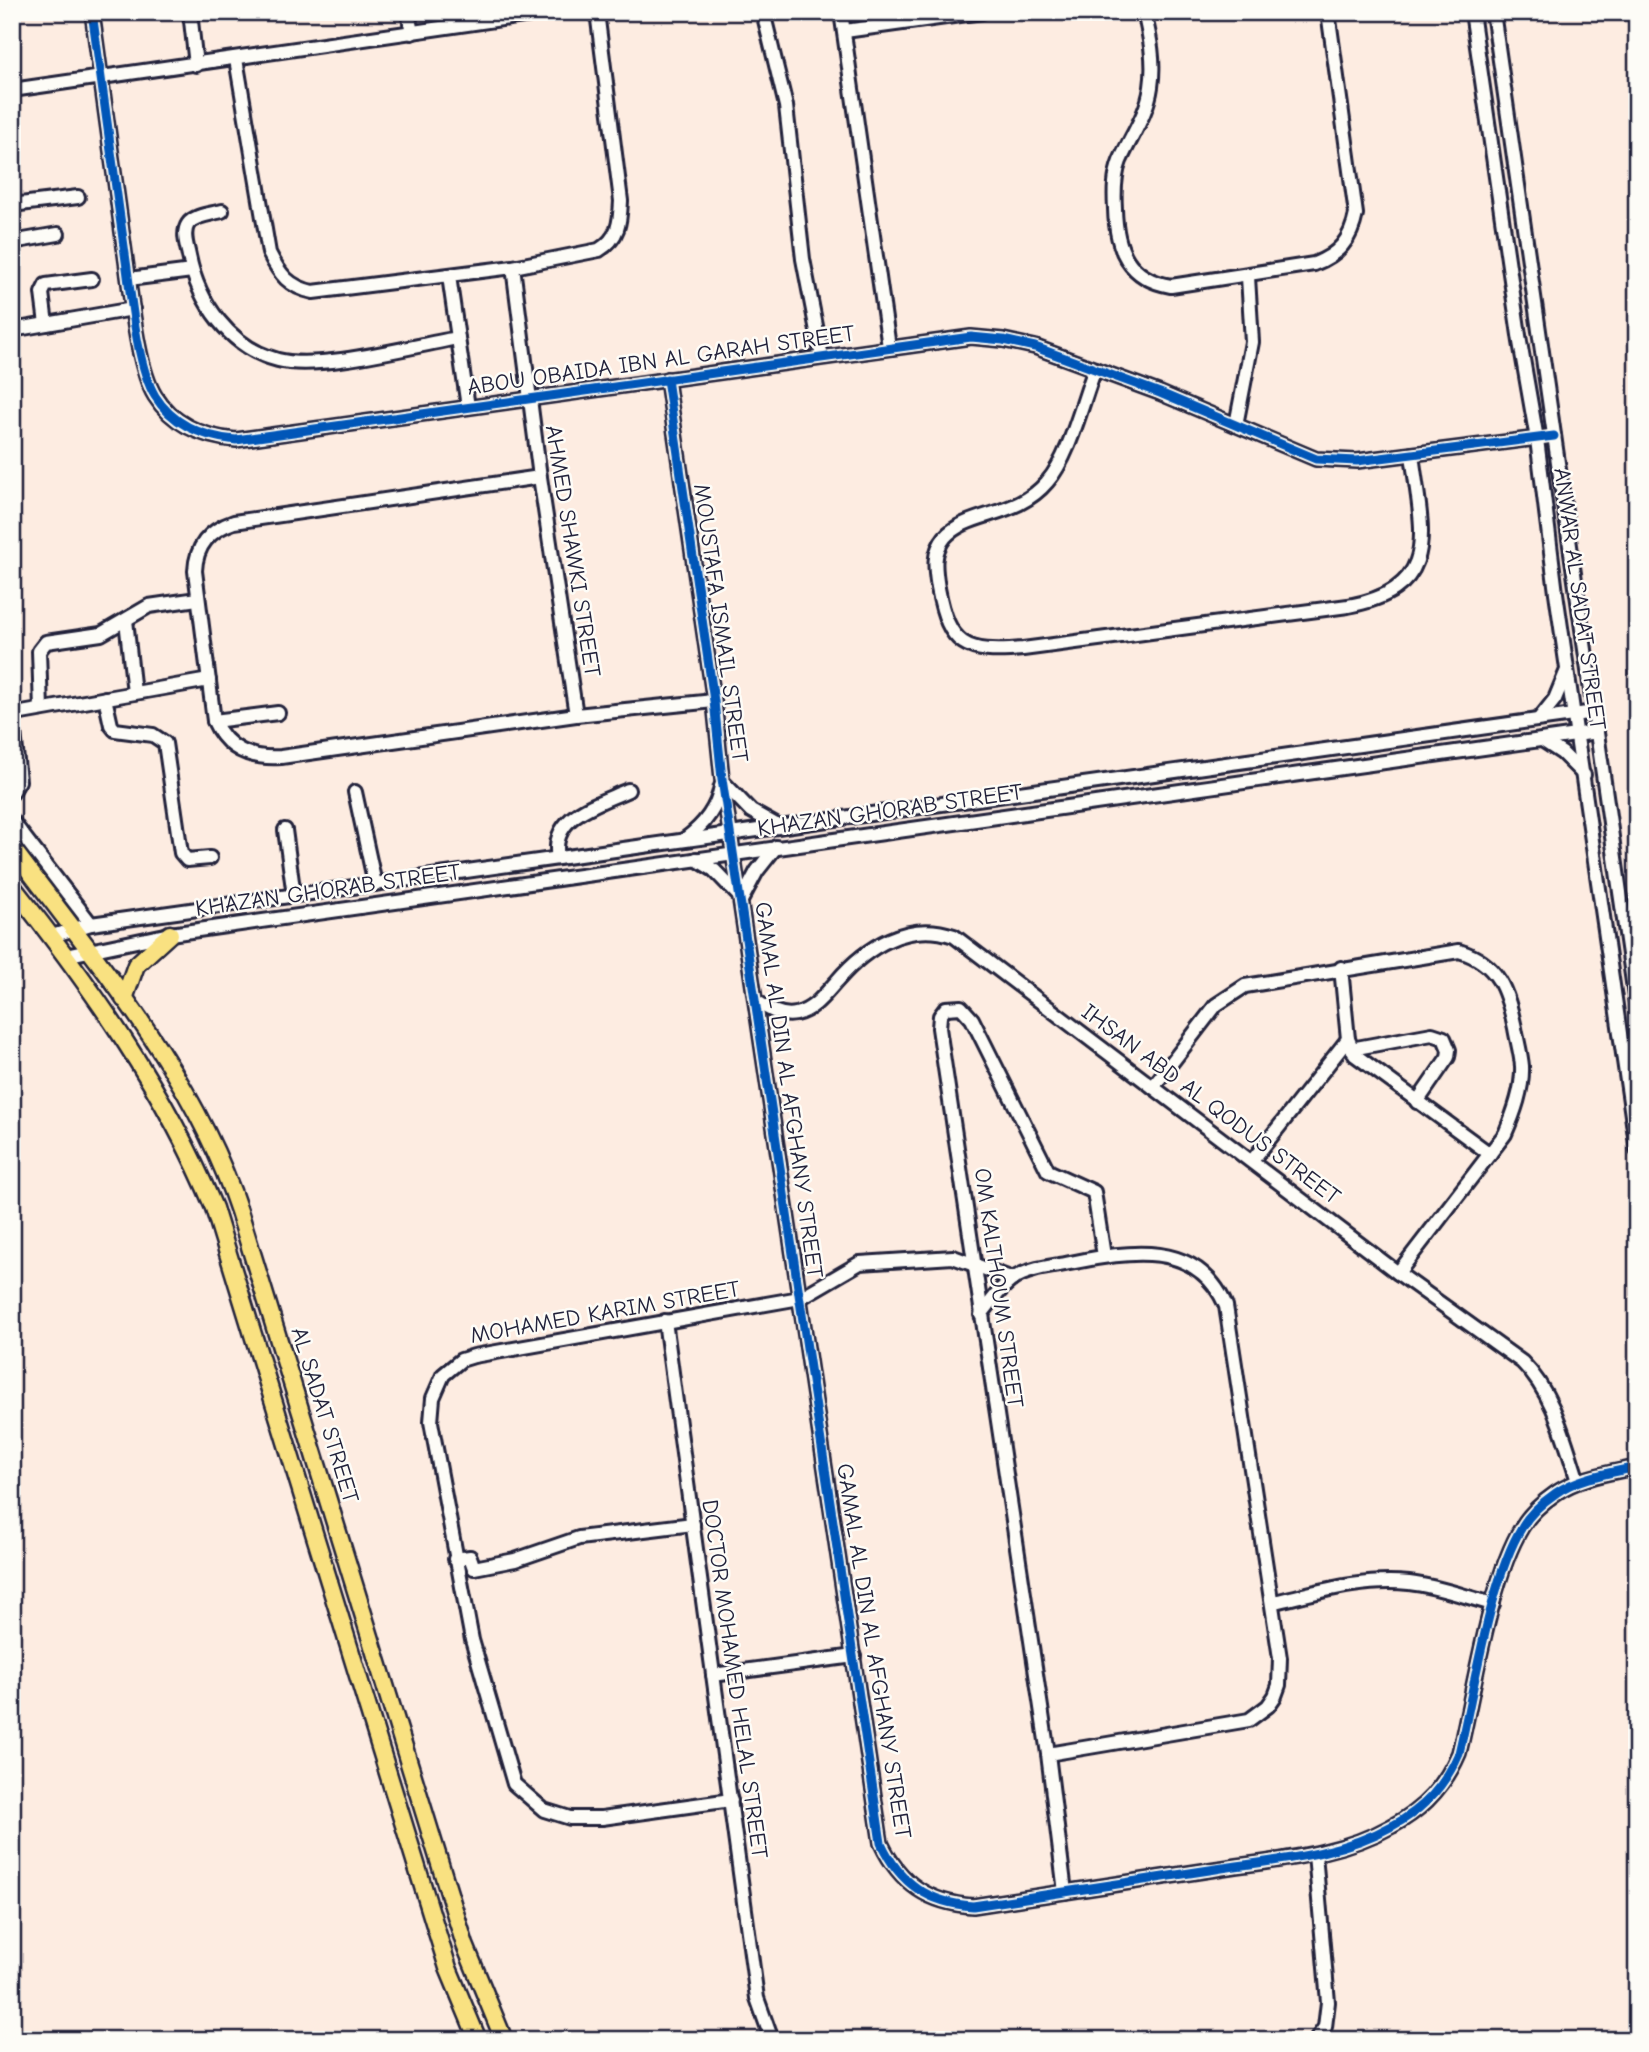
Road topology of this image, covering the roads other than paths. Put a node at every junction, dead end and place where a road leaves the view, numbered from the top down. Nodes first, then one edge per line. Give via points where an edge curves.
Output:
1 (92, 12) edge
2 (190, 12) edge
3 (408, 12) edge
4 (551, 12) edge
5 (597, 12) edge
6 (763, 12) edge
7 (841, 12) edge
8 (982, 12) edge
9 (1144, 12) edge
10 (1328, 12) edge
11 (1472, 12) edge
12 (1493, 12) edge
13 (497, 16) edge
14 (845, 31) junction
15 (412, 33) junction
16 (236, 59) junction
17 (196, 65) junction
18 (101, 78) junction
19 (12, 90) edge
20 (78, 197) dead end
21 (12, 205) edge
22 (222, 211) dead end
23 (58, 234) dead end
24 (12, 242) edge
25 (513, 267) junction
26 (192, 271) junction
27 (449, 276) junction
28 (1248, 276) junction
29 (92, 279) dead end
30 (129, 279) junction
31 (133, 309) junction
32 (47, 324) junction
33 (12, 330) edge
34 (458, 338) junction
35 (889, 347) junction
36 (822, 357) junction
37 (1095, 369) junction
38 (667, 379) junction
39 (529, 399) junction
40 (468, 407) junction
41 (1236, 425) junction
42 (1554, 436) junction
43 (1537, 439) junction
44 (1412, 454) junction
45 (540, 477) junction
46 (197, 599) junction
47 (127, 620) junction
48 (1568, 666) junction
49 (209, 680) junction
50 (134, 693) junction
51 (106, 698) junction
52 (714, 701) junction
53 (41, 709) junction
54 (1594, 712) junction
55 (278, 713) dead end
56 (1575, 714) junction
57 (576, 715) junction
58 (1539, 719) junction
59 (214, 721) junction
60 (1597, 732) junction
61 (1578, 735) junction
62 (1542, 740) junction
63 (1199, 767) junction
64 (1584, 776) junction
65 (722, 779) junction
66 (1203, 787) junction
67 (628, 790) dead end
68 (355, 792) dead end
69 (12, 793) edge
70 (12, 821) edge
71 (779, 827) junction
72 (285, 830) dead end
73 (730, 832) junction
74 (683, 840) junction
75 (12, 848) edge
76 (776, 848) junction
77 (734, 854) junction
78 (210, 858) dead end
79 (558, 858) junction
80 (696, 859) junction
81 (375, 884) junction
82 (12, 886) edge
83 (294, 896) junction
84 (742, 899) junction
85 (91, 924) junction
86 (73, 929) junction
87 (170, 934) junction
88 (52, 936) junction
89 (89, 950) junction
90 (65, 956) junction
91 (1341, 968) junction
92 (124, 999) junction
93 (756, 1001) junction
94 (1637, 1010) edge
95 (1350, 1044) junction
96 (1153, 1087) junction
97 (1417, 1102) junction
98 (1637, 1150) edge
99 (1490, 1154) junction
100 (1252, 1161) junction
101 (1104, 1256) junction
102 (973, 1264) junction
103 (1398, 1273) junction
104 (1013, 1279) junction
105 (800, 1298) junction
106 (981, 1315) junction
107 (665, 1321) junction
108 (1637, 1467) edge
109 (1578, 1481) junction
110 (693, 1524) junction
111 (455, 1559) junction
112 (1274, 1602) junction
113 (1493, 1604) junction
114 (854, 1656) junction
115 (713, 1675) junction
116 (1048, 1754) junction
117 (731, 1800) junction
118 (1314, 1854) junction
119 (1065, 1892) junction
120 (478, 2040) edge
121 (504, 2040) edge
122 (772, 2040) edge
123 (1316, 2040) edge

1 - 18 street, ABOU OBAIDA IBN AL GARAH STREET
2 - 17 street
3 - 15 street
4 - 13 street
5 - 25 street via 620,222 610,243 600,250
6 - 36 street via 786,106 803,260
7 - 14 street
8 - 14 street
9 - 28 street via 1152,43 1151,88 1146,111 1116,174 1118,243 1132,268 1157,284
10 - 28 street via 1354,198 1353,228 1347,241 1327,260
11 - 43 street, ANWAR AL SADAT STREET
12 - 42 street, ANWAR AL SADAT STREET
13 - 15 street
14 - 35 street
15 - 16 street
16 - 17 street
16 - 27 street via 269,253 286,281 313,292
17 - 18 street
18 - 19 street
18 - 30 street, ABOU OBAIDA IBN AL GARAH STREET
20 - 21 street
22 - 26 street via 194,219 187,226
23 - 24 street
25 - 27 street
25 - 39 street, AHMED SHAWKI STREET
26 - 30 street
26 - 34 street via 206,303 236,339 257,354 279,361 318,363
27 - 34 street
28 - 41 street via 1252,342
29 - 32 street via 46,285 42,293
30 - 31 street, ABOU OBAIDA IBN AL GARAH STREET
31 - 32 street
31 - 40 street, ABOU OBAIDA IBN AL GARAH STREET via 155,396 179,421 215,438 236,440
32 - 33 street
34 - 40 street
35 - 36 street, ABOU OBAIDA IBN AL GARAH STREET
35 - 37 street, ABOU OBAIDA IBN AL GARAH STREET via 971,337 1003,340
36 - 38 street, ABOU OBAIDA IBN AL GARAH STREET
37 - 41 street, ABOU OBAIDA IBN AL GARAH STREET
37 - 44 street via 1059,464 1048,481 1018,506 957,527 937,549 934,563 944,620 969,645 992,651 1023,649 1383,598 1407,581 1419,558
38 - 39 street, ABOU OBAIDA IBN AL GARAH STREET
38 - 52 street, MOUSTAFA ISMAIL STREET
39 - 40 street, ABOU OBAIDA IBN AL GARAH STREET
39 - 45 street, AHMED SHAWKI STREET
41 - 44 street, ABOU OBAIDA IBN AL GARAH STREET via 1316,459 1357,461
42 - 43 street, ABOU OBAIDA IBN AL GARAH STREET
42 - 54 street, ANWAR AL SADAT STREET
43 - 44 street, ABOU OBAIDA IBN AL GARAH STREET
43 - 48 street, ANWAR AL SADAT STREET
45 - 46 street via 234,522 211,533 196,559
45 - 57 street, AHMED SHAWKI STREET
46 - 47 street via 149,606
46 - 49 street
47 - 50 street
47 - 53 street via 101,634 41,646
48 - 56 street, ANWAR AL SADAT STREET
48 - 58 street via 1555,699
49 - 50 street
49 - 59 street
50 - 51 street
51 - 53 street
51 - 78 street via 115,730 153,735 165,743 181,853 187,860
52 - 57 street
52 - 65 street, MOUSTAFA ISMAIL STREET
53 - 69 street via 14,717 19,782
54 - 56 street, KHAZAN GHORAB STREET
54 - 60 street, ANWAR AL SADAT STREET
55 - 59 street
56 - 58 street, KHAZAN GHORAB STREET
56 - 61 street, ANWAR AL SADAT STREET
57 - 59 street via 266,758 236,749
58 - 63 street, KHAZAN GHORAB STREET
60 - 61 street, KHAZAN GHORAB STREET
60 - 94 street, ANWAR AL SADAT STREET
61 - 62 street, KHAZAN GHORAB STREET
61 - 64 street, ANWAR AL SADAT STREET
62 - 64 street via 1562,752
62 - 66 street, KHAZAN GHORAB STREET
63 - 66 street
63 - 71 street, KHAZAN GHORAB STREET
64 - 98 street, ANWAR AL SADAT STREET
65 - 71 street via 751,811
65 - 73 street, MOUSTAFA ISMAIL STREET
65 - 74 street via 714,807
66 - 76 street, KHAZAN GHORAB STREET
67 - 79 street via 565,822 558,835
68 - 81 street
70 - 85 street
71 - 73 street, KHAZAN GHORAB STREET
72 - 83 street
73 - 74 street, KHAZAN GHORAB STREET
73 - 77 street, GAMAL AL DIN AL AFGHANY STREET
74 - 79 street, KHAZAN GHORAB STREET
75 - 86 main road, AL SADAT STREET
76 - 77 street, KHAZAN GHORAB STREET
76 - 84 street
77 - 80 street, KHAZAN GHORAB STREET
77 - 84 street, GAMAL AL DIN AL AFGHANY STREET
79 - 81 street, KHAZAN GHORAB STREET
80 - 84 street via 714,870
80 - 87 street, KHAZAN GHORAB STREET
81 - 83 street, KHAZAN GHORAB STREET
82 - 88 main road, AL SADAT STREET
83 - 85 street, KHAZAN GHORAB STREET
84 - 93 street, GAMAL AL DIN AL AFGHANY STREET
85 - 86 street, KHAZAN GHORAB STREET
86 - 88 street, KHAZAN GHORAB STREET
86 - 89 main road, AL SADAT STREET
87 - 89 street, KHAZAN GHORAB STREET
87 - 92 main road via 136,965
88 - 90 main road, AL SADAT STREET
89 - 90 street, KHAZAN GHORAB STREET
89 - 92 main road, AL SADAT STREET
90 - 120 main road, AL SADAT STREET via 167,1107 214,1208 449,1968
91 - 95 street
91 - 96 street via 1245,986 1229,994 1216,1004
91 - 99 street via 1459,951 1495,971 1508,996 1522,1066 1514,1112
92 - 121 main road, AL SADAT STREET via 193,1102 229,1179 465,1945
93 - 96 street, IHSAN ABD AL QODUS STREET via 776,1013 797,1014 816,1003 885,940 920,931 943,932 964,942
93 - 105 street, GAMAL AL DIN AL AFGHANY STREET
95 - 97 street
95 - 97 street via 1432,1034 1444,1038 1447,1056
95 - 100 street
96 - 100 street, IHSAN ABD AL QODUS STREET
97 - 99 street
99 - 103 street
100 - 103 street, IHSAN ABD AL QODUS STREET
101 - 102 street, OM KALTHOUM STREET via 1094,1192 1048,1171 972,1019 961,1007 952,1006 940,1016 939,1028
101 - 104 street via 1032,1270
101 - 112 street via 1153,1253 1175,1258 1197,1268 1221,1293 1238,1369
102 - 104 street
102 - 105 street via 953,1256 860,1263
102 - 106 street, OM KALTHOUM STREET
103 - 109 street, IHSAN ABD AL QODUS STREET via 1537,1376
104 - 106 street
105 - 107 street, MOHAMED KARIM STREET
105 - 114 street, GAMAL AL DIN AL AFGHANY STREET
106 - 116 street, OM KALTHOUM STREET
107 - 110 street, DOCTOR MOHAMED HELAL STREET
107 - 111 street, MOHAMED KARIM STREET via 474,1356 443,1375 433,1398 432,1422
108 - 109 street, GAMAL AL DIN AL AFGHANY STREET
109 - 113 street, GAMAL AL DIN AL AFGHANY STREET via 1539,1506 1522,1526
110 - 111 street via 579,1538 540,1553 474,1568 470,1557
110 - 115 street, DOCTOR MOHAMED HELAL STREET
111 - 117 street, MOHAMED KARIM STREET via 497,1734 514,1784 533,1803 556,1815 585,1819
112 - 113 street via 1388,1582 1411,1583
112 - 116 street via 1281,1674 1275,1696 1259,1714 1249,1720
113 - 118 street, GAMAL AL DIN AL AFGHANY STREET via 1459,1753 1450,1774 1436,1793 1399,1823
114 - 115 street
114 - 119 street, GAMAL AL DIN AL AFGHANY STREET via 881,1843 902,1877 934,1899 953,1905
115 - 117 street, DOCTOR MOHAMED HELAL STREET
116 - 119 street, OM KALTHOUM STREET
117 - 122 street, DOCTOR MOHAMED HELAL STREET via 757,1998
118 - 119 street, GAMAL AL DIN AL AFGHANY STREET
118 - 123 street via 1328,2002 1325,2027

